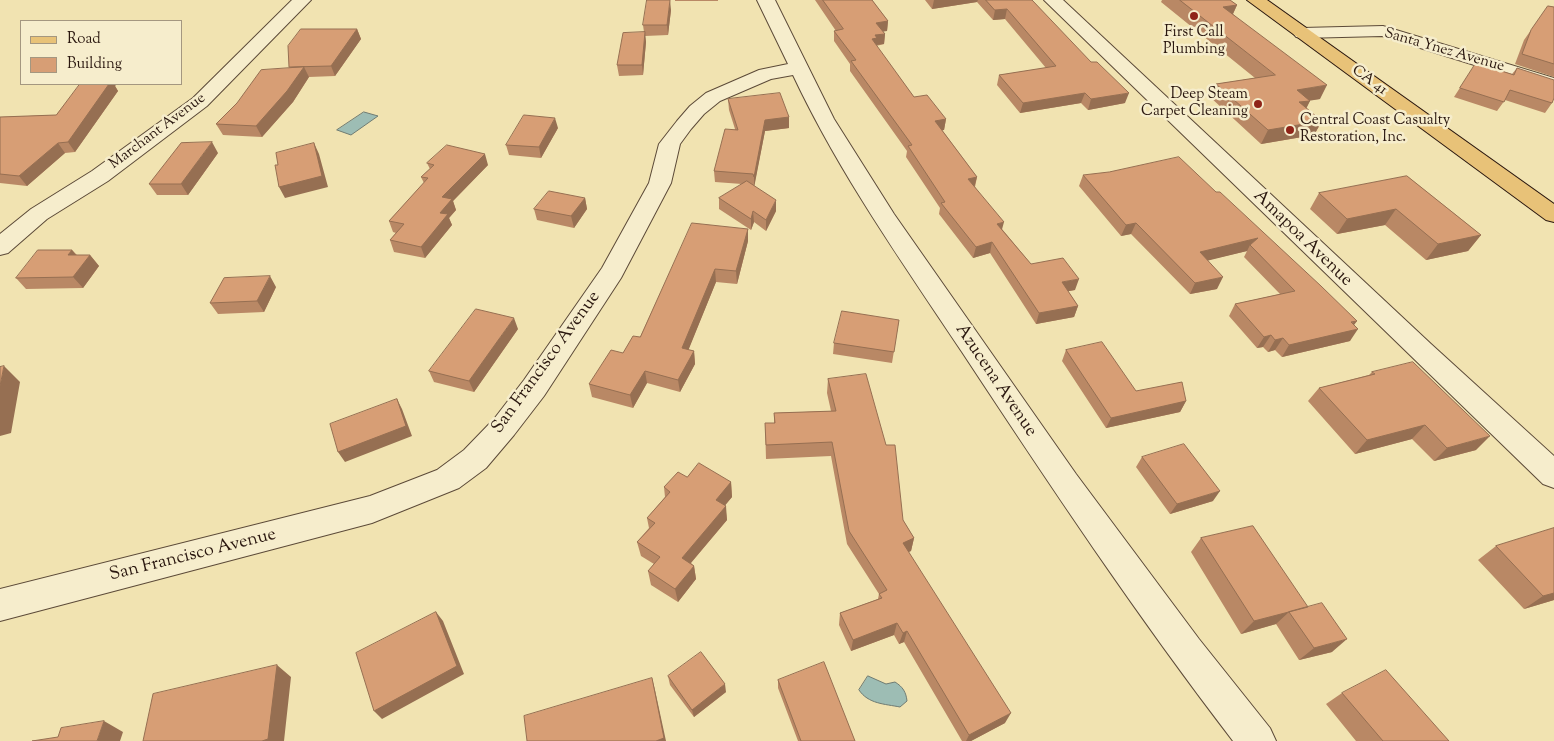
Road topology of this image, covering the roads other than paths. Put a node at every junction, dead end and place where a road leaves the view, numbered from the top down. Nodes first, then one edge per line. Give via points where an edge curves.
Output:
1 (302, 0) edge
2 (766, 0) edge
3 (1053, 0) edge
4 (1256, 0) edge
5 (1302, 33) junction
6 (800, 68) junction
7 (1554, 84) edge
8 (1554, 215) edge
9 (0, 247) edge
10 (1554, 475) edge
11 (0, 605) edge
12 (1257, 741) edge

1 - 9 street, Marchant Avenue via 200,102 100,176 39,214
2 - 6 street, Azucena Avenue
3 - 10 street, Amapoa Avenue
4 - 5 main road, CA 41 / CA 41
5 - 7 street, Santa Ynez Avenue via 1383,32
5 - 8 main road, CA 41 / CA 41
6 - 11 street, San Francisco Avenue via 766,74 733,87 697,110 684,125 670,144 656,191 612,272 504,428 475,459 448,479 372,510
6 - 12 street, Azucena Avenue via 824,119 885,218 1065,484 1186,651

